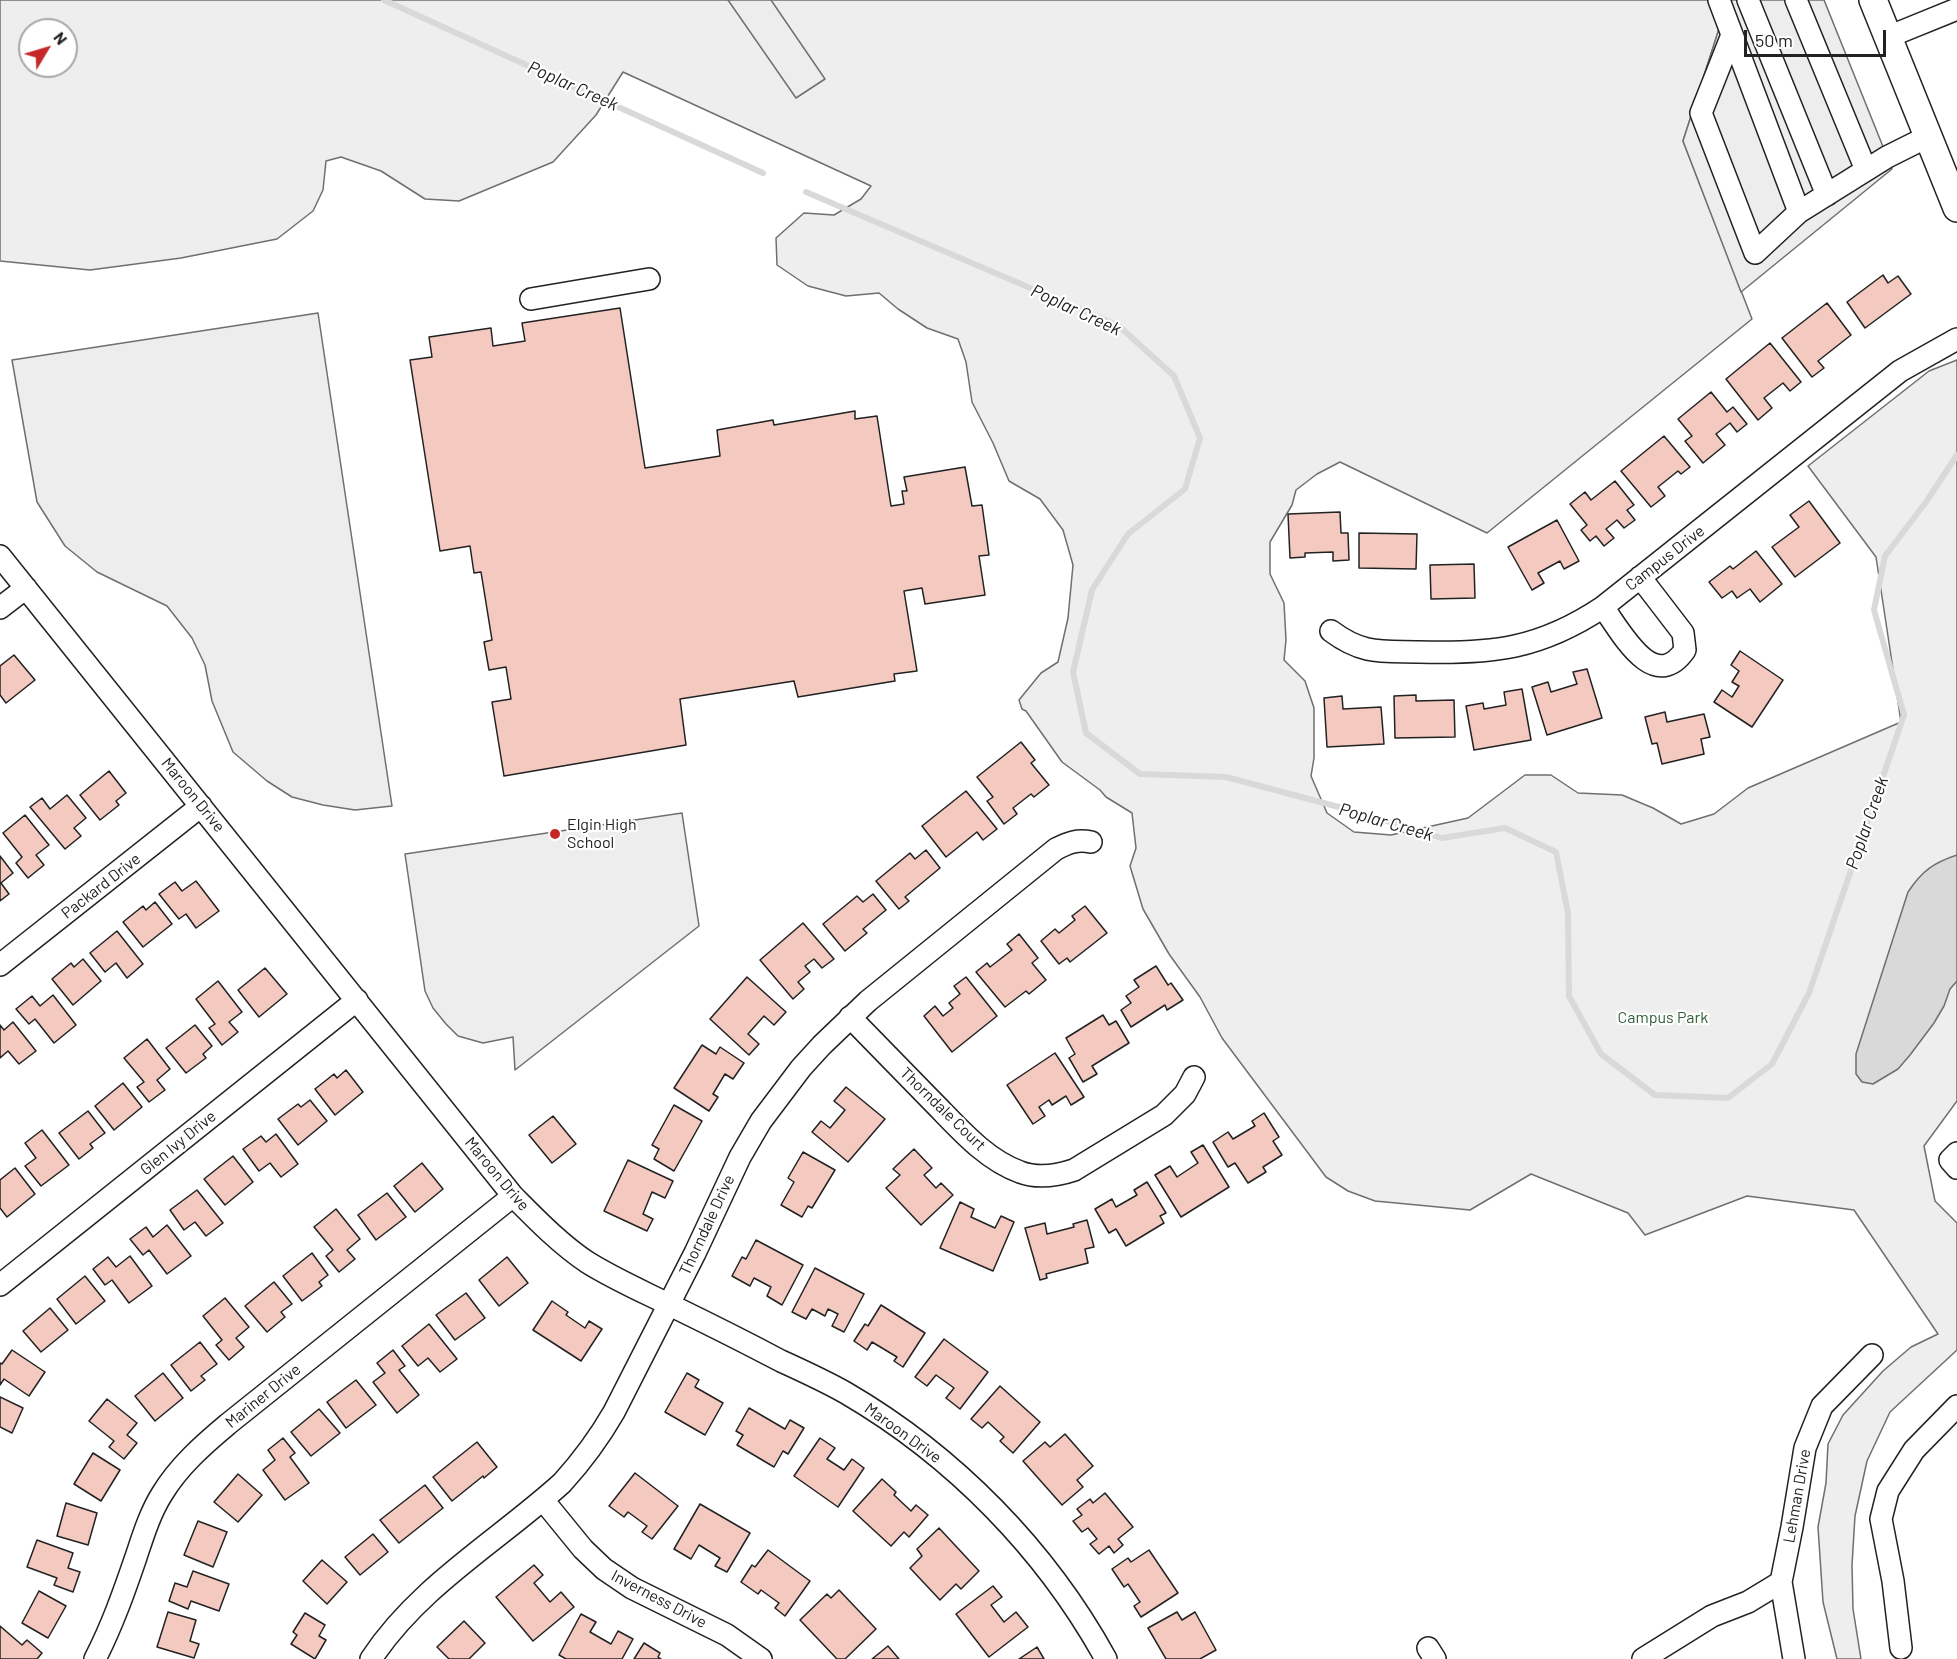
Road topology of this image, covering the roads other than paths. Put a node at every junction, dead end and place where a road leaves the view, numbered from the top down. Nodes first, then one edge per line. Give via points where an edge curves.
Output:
1 (1719, 0) edge
2 (1748, 0) edge
3 (1796, 0) edge
4 (1873, 0) edge
5 (1950, 7) edge
6 (1732, 35) junction
7 (1888, 37) junction
8 (1927, 137) junction
9 (1866, 170) junction
10 (1827, 195) junction
11 (1957, 208) edge
12 (1799, 212) junction
13 (650, 279) dead end
14 (531, 299) dead end
15 (1957, 339) edge
16 (0, 556) edge
17 (1640, 577) junction
18 (26, 588) junction
19 (1603, 607) junction
20 (0, 608) edge
21 (1331, 632) dead end
22 (201, 806) junction
23 (1091, 842) dead end
24 (0, 965) edge
25 (357, 1000) junction
26 (850, 1017) junction
27 (1194, 1077) dead end
28 (1957, 1153) edge
29 (1957, 1168) edge
30 (513, 1196) junction
31 (0, 1285) edge
32 (669, 1304) junction
33 (1872, 1355) dead end
34 (1957, 1406) edge
35 (543, 1500) junction
36 (1781, 1582) junction
37 (1901, 1648) dead end
38 (95, 1659) edge
39 (371, 1659) edge
40 (761, 1659) edge
41 (1106, 1659) edge
42 (1643, 1659) edge
43 (1794, 1659) edge

1 - 6 street
2 - 10 street
3 - 9 street
4 - 7 main road
5 - 7 street
6 - 12 street
6 - 12 street via 1701,114 1755,254
7 - 8 main road
8 - 9 street
8 - 11 main road
9 - 10 street
10 - 12 street
13 - 14 street
15 - 17 street, Campus Drive via 1900,371
16 - 18 street, Maroon Drive
17 - 19 street, Campus Drive
17 - 19 street via 1683,633 1686,650 1678,660 1664,667 1651,664 1637,653
18 - 20 street
18 - 22 street, Maroon Drive
19 - 21 street, Campus Drive via 1551,636 1500,650 1377,650 1359,648
22 - 24 street, Packard Drive
22 - 25 street, Maroon Drive
23 - 26 street, Thorndale Drive via 1080,840 1056,849
25 - 30 street, Maroon Drive
25 - 31 street, Glen Ivy Drive
26 - 27 street, Thorndale Court via 973,1142 1020,1173 1057,1176 1074,1170 1164,1115 1185,1094
26 - 32 street, Thorndale Drive via 801,1068 761,1121
28 - 29 street via 1950,1160
30 - 32 street, Maroon Drive via 586,1262
30 - 38 street, Mariner Drive via 228,1424 179,1469 148,1522 110,1632
32 - 35 street, Thorndale Drive via 599,1437 580,1463
32 - 41 street, Maroon Drive via 845,1393 926,1447 996,1511 1035,1556 1065,1593
33 - 36 street, Lehman Drive via 1822,1406 1805,1448
34 - 37 street via 1914,1450 1888,1491 1881,1519
35 - 39 street, Thorndale Drive via 419,1601
35 - 40 street, Inverness Drive via 604,1569 633,1588 728,1635
36 - 42 street via 1748,1602 1712,1616
36 - 43 street, Lehman Drive

